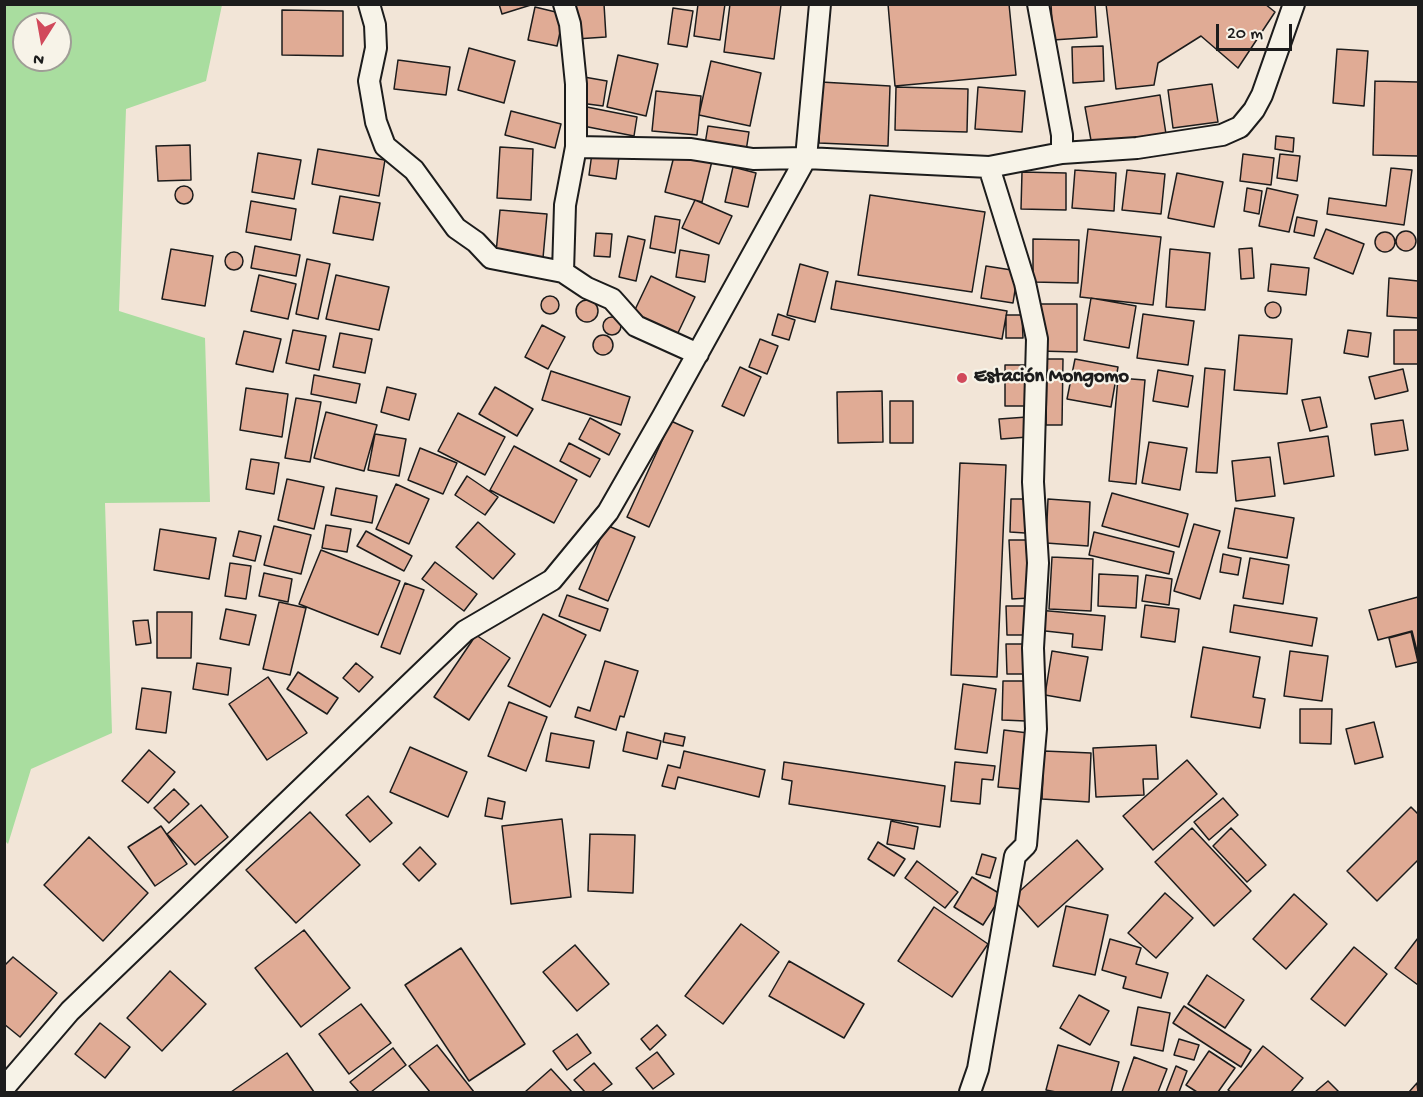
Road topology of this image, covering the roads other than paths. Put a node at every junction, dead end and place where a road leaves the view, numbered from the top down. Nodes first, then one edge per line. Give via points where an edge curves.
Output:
1 (369, 4) edge
2 (564, 4) edge
3 (820, 4) edge
4 (1038, 4) edge
5 (1294, 4) edge
6 (576, 147) junction
7 (1062, 153) junction
8 (806, 158) junction
9 (989, 167) junction
10 (563, 272) junction
11 (698, 354) junction
12 (4, 1088) edge
13 (970, 1092) edge

1 - 10 street via 376,48 369,81 376,122 385,146 414,170 456,228 491,258
2 - 6 street via 576,84
3 - 8 street
4 - 7 street
5 - 7 street via 1262,95 1240,127 1222,135 1148,147
6 - 8 street via 691,148 753,159
6 - 10 street via 565,205
7 - 9 street
8 - 9 street
8 - 11 street
9 - 13 street via 1025,283 1037,339 1033,482 1038,563 1033,648 1036,729 1026,845 1016,856 978,1069
10 - 11 street via 612,299 636,326
11 - 12 street via 608,512 552,580 465,631 70,1011

